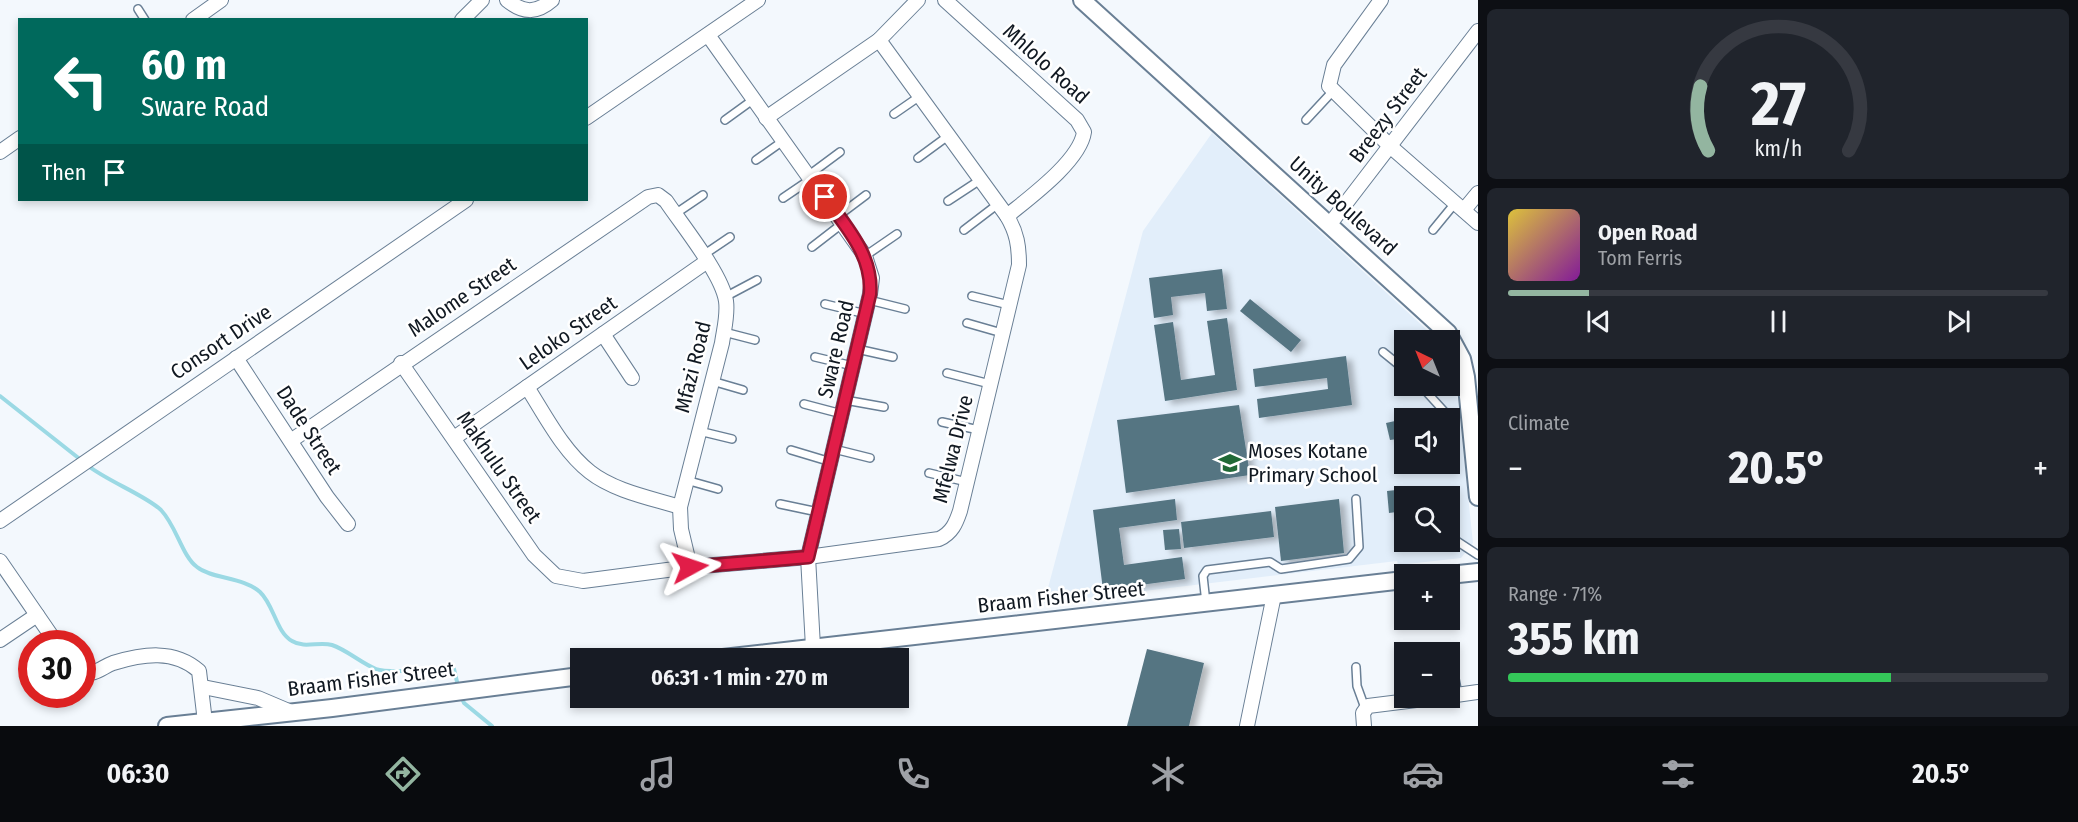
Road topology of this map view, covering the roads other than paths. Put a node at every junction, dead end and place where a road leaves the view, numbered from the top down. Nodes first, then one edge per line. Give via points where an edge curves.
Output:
1 (221, 0) edge
2 (482, 0) edge
3 (507, 0) edge
4 (552, 0) edge
5 (758, 0) edge
6 (918, 0) edge
7 (945, 0) edge
8 (1082, 0) edge
9 (1381, 0) edge
10 (138, 9) dead end
11 (144, 18) edge
12 (196, 18) edge
13 (464, 18) edge
14 (1478, 31) edge
15 (708, 35) junction
16 (879, 40) junction
17 (1333, 91) junction
18 (920, 96) junction
19 (754, 99) junction
20 (894, 114) dead end
21 (588, 117) edge
22 (766, 117) junction
23 (725, 120) dead end
24 (1306, 120) dead end
25 (948, 136) junction
26 (18, 139) edge
27 (783, 141) junction
28 (1391, 147) junction
29 (0, 152) edge
30 (840, 152) dead end
31 (918, 158) dead end
32 (756, 159) dead end
33 (810, 177) junction
34 (980, 180) junction
35 (1478, 192) edge
36 (658, 195) joint
37 (703, 195) dead end
38 (866, 195) dead end
39 (783, 198) dead end
40 (465, 201) edge
41 (948, 201) dead end
42 (998, 204) junction
43 (1460, 206) junction
44 (674, 214) junction
45 (1007, 216) junction
46 (840, 219) junction
47 (1478, 223) edge
48 (1330, 224) junction
49 (964, 230) dead end
50 (1433, 230) dead end
51 (897, 234) dead end
52 (730, 237) dead end
53 (812, 247) dead end
54 (865, 256) junction
55 (704, 259) junction
56 (757, 280) dead end
57 (972, 296) dead end
58 (725, 298) junction
59 (825, 304) dead end
60 (1009, 305) junction
61 (867, 307) junction
62 (905, 309) dead end
63 (967, 323) dead end
64 (724, 332) junction
65 (1002, 333) junction
66 (603, 334) junction
67 (755, 340) dead end
68 (857, 350) junction
69 (1383, 352) dead end
70 (815, 357) dead end
71 (893, 357) dead end
72 (236, 358) junction
73 (1394, 361) edge
74 (401, 363) junction
75 (853, 366) junction
76 (947, 374) dead end
77 (632, 378) dead end
78 (712, 381) junction
79 (990, 384) junction
80 (527, 387) junction
81 (743, 390) dead end
82 (1431, 396) edge
83 (845, 400) junction
84 (804, 404) dead end
85 (884, 407) dead end
86 (1444, 408) edge
87 (1458, 408) edge
88 (842, 414) junction
89 (942, 422) dead end
90 (979, 430) junction
91 (699, 431) junction
92 (1460, 432) edge
93 (454, 438) junction
94 (732, 439) dead end
95 (292, 440) junction
96 (791, 450) dead end
97 (832, 455) junction
98 (870, 458) dead end
99 (929, 473) dead end
100 (686, 480) junction
101 (967, 482) junction
102 (718, 489) dead end
103 (1478, 497) edge
104 (1356, 499) dead end
105 (780, 504) dead end
106 (680, 507) junction
107 (819, 513) junction
108 (0, 521) edge
109 (348, 524) dead end
110 (1460, 543) edge
111 (1478, 555) edge
112 (808, 557) junction
113 (0, 561) edge
114 (690, 567) junction
115 (1478, 572) edge
116 (1460, 574) edge
117 (573, 580) joint
118 (1394, 581) edge
119 (1274, 595) junction
120 (1206, 603) junction
121 (38, 615) junction
122 (48, 630) edge
123 (0, 640) edge
124 (813, 647) junction
125 (805, 648) edge
126 (1356, 667) dead end
127 (96, 671) edge
128 (570, 677) edge
129 (203, 687) junction
130 (1478, 692) edge
131 (1460, 694) edge
132 (1394, 702) edge
133 (1365, 708) junction
134 (291, 712) junction
135 (205, 722) junction
136 (167, 726) edge
137 (1247, 726) edge
138 (1364, 726) edge

1 - 12 street
2 - 13 street
3 - 4 street via 518,9 530,11
5 - 15 street
6 - 16 street
7 - 45 street, Mhlolo Road via 1077,120 1084,132 1054,176
8 - 48 street, Unity Boulevard
9 - 17 street via 1334,64 1329,80
10 - 11 lane
14 - 28 street, Breezy Street
15 - 19 street, Sware Road
15 - 21 street
16 - 18 street, Mfelwa Drive
16 - 22 street
17 - 24 lane
17 - 28 street
18 - 20 lane
18 - 25 street, Mfelwa Drive
19 - 22 street, Sware Road
19 - 23 lane
22 - 27 street, Sware Road
25 - 31 lane
25 - 34 street, Mfelwa Drive
26 - 29 street
27 - 32 lane
27 - 33 street, Sware Road
28 - 43 street
28 - 48 street, Breezy Street
30 - 33 lane
33 - 39 lane
33 - 46 street, Sware Road
34 - 41 lane
34 - 42 street, Mfelwa Drive
35 - 43 street
36 - 44 street, Mfazi Road
36 - 74 street, Malome Street via 648,197
37 - 44 lane
38 - 46 lane
40 - 72 street, Consort Drive
42 - 45 street, Mfelwa Drive
42 - 49 lane
43 - 47 street
43 - 50 lane
44 - 55 street, Mfazi Road
45 - 60 street, Mfelwa Drive via 1019,245 1019,265
46 - 53 lane
46 - 54 street, Sware Road
48 - 87 street, Unity Boulevard via 1448,333 1462,358
51 - 54 lane
52 - 55 lane
54 - 61 street, Sware Road via 872,278
55 - 58 street, Mfazi Road
55 - 66 street, Leloko Street
56 - 58 lane
57 - 60 lane
58 - 64 street, Mfazi Road
59 - 61 lane
60 - 65 street, Mfelwa Drive
61 - 62 lane
61 - 68 street, Sware Road
63 - 65 lane
64 - 67 lane
64 - 78 street, Mfazi Road
65 - 79 street, Mfelwa Drive
66 - 77 street
66 - 80 street, Leloko Street
68 - 71 lane
68 - 75 street, Sware Road
69 - 73 lane
70 - 75 lane
72 - 95 street, Dade Street
72 - 108 street, Consort Drive
74 - 93 street, Makhulu Street
74 - 95 street, Malome Street
75 - 83 street, Sware Road
76 - 79 lane
78 - 81 lane
78 - 91 street, Mfazi Road
79 - 90 street, Mfelwa Drive
80 - 93 street, Leloko Street
80 - 106 street via 563,442 590,472 619,487
82 - 86 lane
83 - 85 lane
83 - 88 street, Sware Road
84 - 88 lane
88 - 97 street, Sware Road
89 - 90 lane
90 - 101 street, Mfelwa Drive
91 - 94 lane
91 - 100 street, Mfazi Road
92 - 103 street, Unity Boulevard
93 - 117 street, Makhulu Street via 541,565 556,576
95 - 109 street, Dade Street
96 - 97 lane
97 - 98 lane
97 - 107 street, Sware Road
99 - 101 lane
100 - 102 lane
100 - 106 street, Mfazi Road
101 - 112 street, Mfelwa Drive via 956,522 946,536
104 - 120 lane via 1359,547 1349,560 1281,569 1270,562 1207,570 1203,576
105 - 107 lane
106 - 114 street, Mfazi Road
107 - 112 street, Sware Road
110 - 111 lane
112 - 114 street, Mfelwa Drive
112 - 124 street, Sware Road
113 - 121 street
114 - 117 street, Mfelwa Drive
115 - 116 street
118 - 119 street, Braam Fisher Street
119 - 120 street, Braam Fisher Street
119 - 137 street
120 - 124 street, Braam Fisher Street
121 - 122 street
121 - 123 street
124 - 125 street, Braam Fisher Street
126 - 133 lane via 1357,686
127 - 129 street via 112,663 143,656 170,655 199,671
128 - 134 street, Braam Fisher Street
129 - 134 street via 258,698
129 - 135 street
130 - 131 street
132 - 133 street
133 - 138 street
134 - 135 street, Braam Fisher Street
135 - 136 street, Braam Fisher Street

